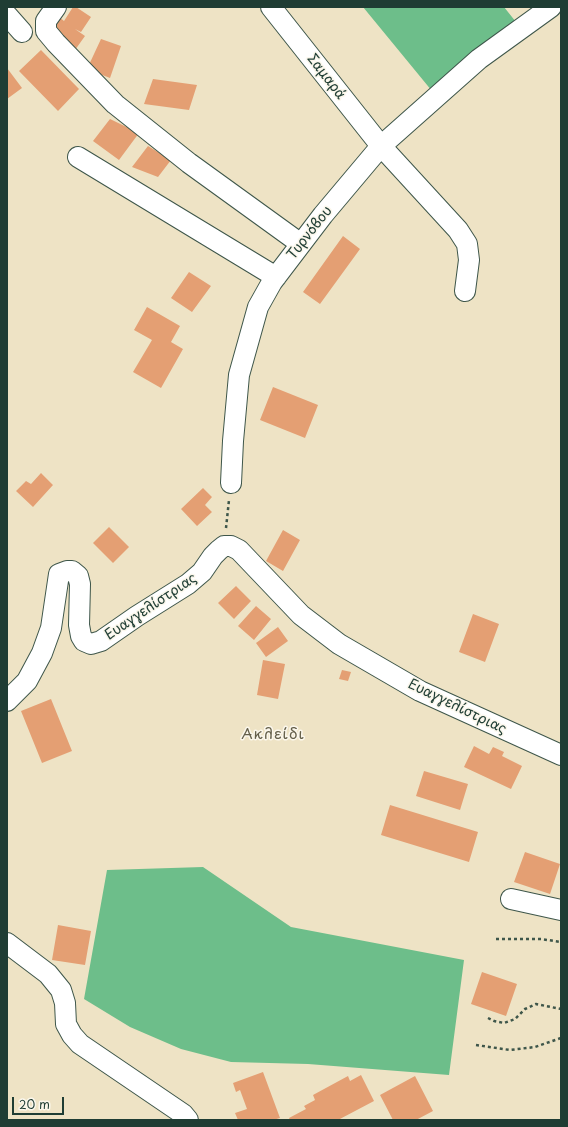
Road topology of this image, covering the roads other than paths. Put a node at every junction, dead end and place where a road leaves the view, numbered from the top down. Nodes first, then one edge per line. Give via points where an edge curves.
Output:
1 (56, 7) edge
2 (551, 7) edge
3 (281, 10) edge
4 (7, 15) edge
5 (22, 32) dead end
6 (380, 146) junction
7 (78, 158) dead end
8 (301, 244) junction
9 (276, 277) junction
10 (465, 292) dead end
11 (231, 483) road end
12 (7, 701) edge
13 (561, 755) edge
14 (511, 898) dead end
15 (561, 910) edge
16 (7, 942) edge
17 (188, 1120) edge

1 - 8 street via 46,21 46,31 115,104
2 - 6 street, Τυρνόβου via 479,59
3 - 6 street, Σαμαρά
4 - 5 street
6 - 8 street, Τυρνόβου
6 - 10 street, Σαμαρά via 458,230 467,244 469,260
7 - 9 street
8 - 9 street, Τυρνόβου
9 - 11 street, Τυρνόβου via 258,307 239,374
12 - 13 street, Ευαγγελίστριας via 27,681 42,653 50,628 59,574 72,571 78,576 81,636 84,641 91,644 101,641 188,584 224,546 231,546 240,550 300,615 339,644 420,690
14 - 15 street
16 - 17 street via 48,974 61,990 65,1003 66,1024 80,1044 183,1114

